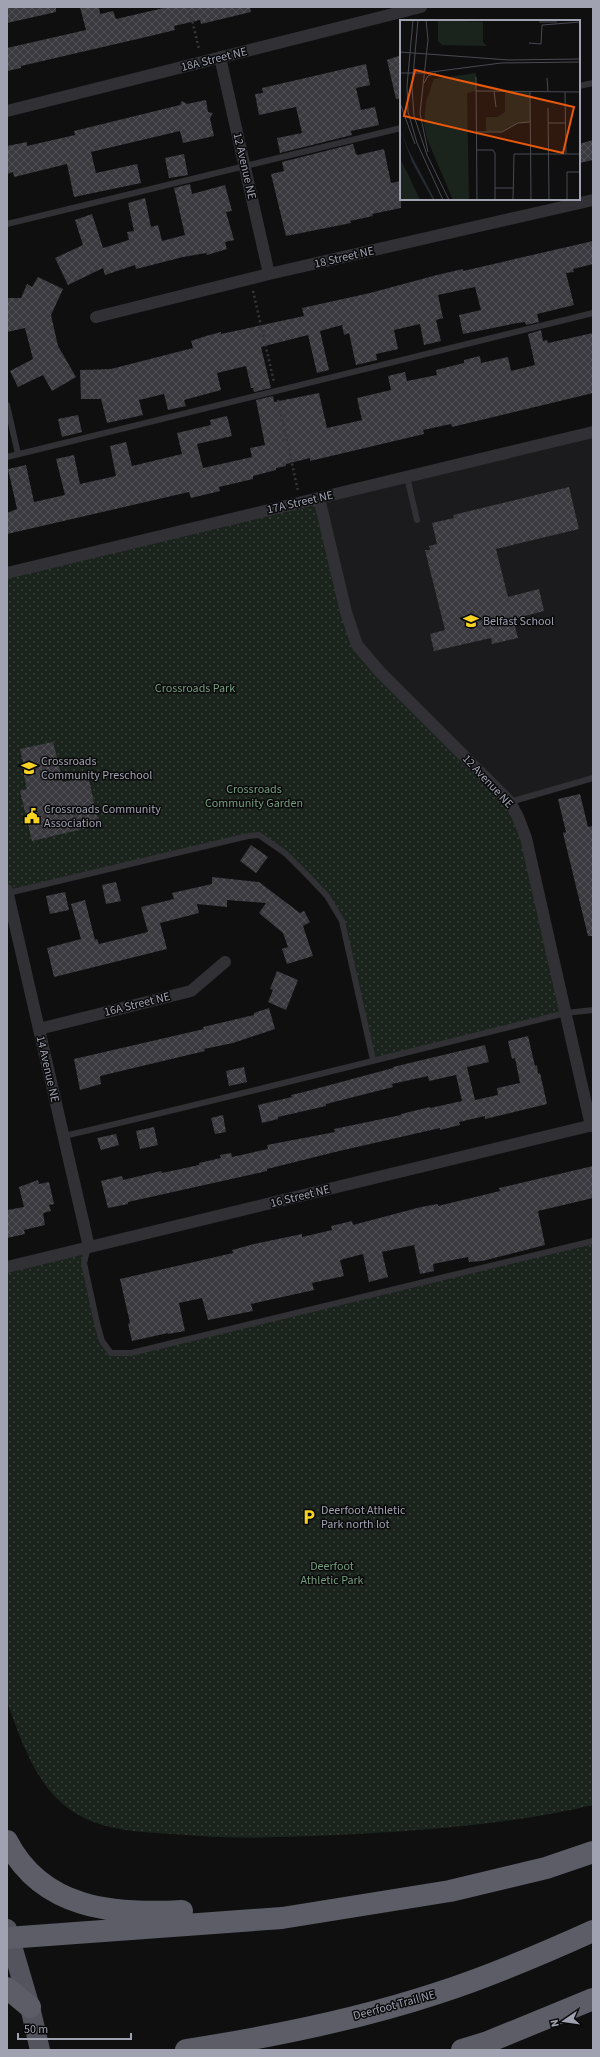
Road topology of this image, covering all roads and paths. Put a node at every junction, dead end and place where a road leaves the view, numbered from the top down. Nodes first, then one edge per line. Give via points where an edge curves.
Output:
1 (189, 7) edge
2 (421, 7) edge
3 (220, 57) junction
4 (202, 62) junction
5 (593, 83) edge
6 (580, 86) edge
7 (7, 110) edge
8 (400, 128) edge
9 (245, 166) junction
10 (593, 200) edge
11 (7, 224) edge
12 (269, 274) junction
13 (593, 313) edge
14 (96, 317) dead end
15 (7, 405) edge
16 (593, 432) edge
17 (18, 454) junction
18 (7, 457) edge
19 (407, 477) junction
20 (319, 498) junction
21 (417, 520) dead end
22 (7, 573) edge
23 (593, 778) edge
24 (510, 802) junction
25 (7, 892) edge
26 (225, 962) dead end
27 (593, 1010) edge
28 (566, 1013) junction
29 (39, 1029) junction
30 (373, 1060) junction
31 (592, 1125) edge
32 (64, 1136) junction
33 (593, 1240) edge
34 (89, 1247) junction
35 (7, 1267) edge
36 (7, 1841) edge
37 (593, 1852) edge
38 (395, 1900) junction
39 (593, 1932) edge
40 (8, 1935) edge
41 (7, 1988) edge
42 (593, 1999) edge
43 (30, 2006) junction
44 (40, 2050) edge
45 (186, 2050) edge
46 (462, 2050) edge

1 - 4 path
2 - 3 street, 18A Street NE
3 - 4 street, 18A Street NE
3 - 9 street, 12 Avenue NE
4 - 7 street, 18A Street NE
5 - 6 lane
8 - 9 lane
9 - 11 lane
9 - 12 street, 12 Avenue NE
10 - 12 street, 18 Street NE
12 - 14 street, 18 Street NE
13 - 17 lane
15 - 17 lane
16 - 19 street, 17A Street NE
17 - 18 lane
19 - 20 street, 17A Street NE
19 - 21 lane
20 - 22 street, 17A Street NE
20 - 24 street, 12 Avenue NE via 347,618 357,645 380,672
23 - 24 lane
24 - 28 street, 12 Avenue NE via 526,838
25 - 29 street, 14 Avenue NE
25 - 30 lane via 259,835 285,853 308,876 327,896 342,921
26 - 29 street, 16A Street NE via 191,991
27 - 28 lane
28 - 30 lane
28 - 31 street, 12 Avenue NE
29 - 32 street, 14 Avenue NE
30 - 32 lane
31 - 34 street, 16 Street NE
32 - 34 street, 14 Avenue NE
33 - 34 lane via 120,1354 111,1352 102,1341 84,1263
34 - 35 street, 16 Street NE
36 - 38 highway via 27,1871 45,1887 72,1900 106,1909 170,1912
37 - 38 highway via 514,1876 450,1891
38 - 40 highway via 282,1918
39 - 45 highway, Deerfoot Trail NE via 437,1993 299,2029
40 - 43 highway
41 - 43 highway
42 - 46 highway
43 - 44 highway

